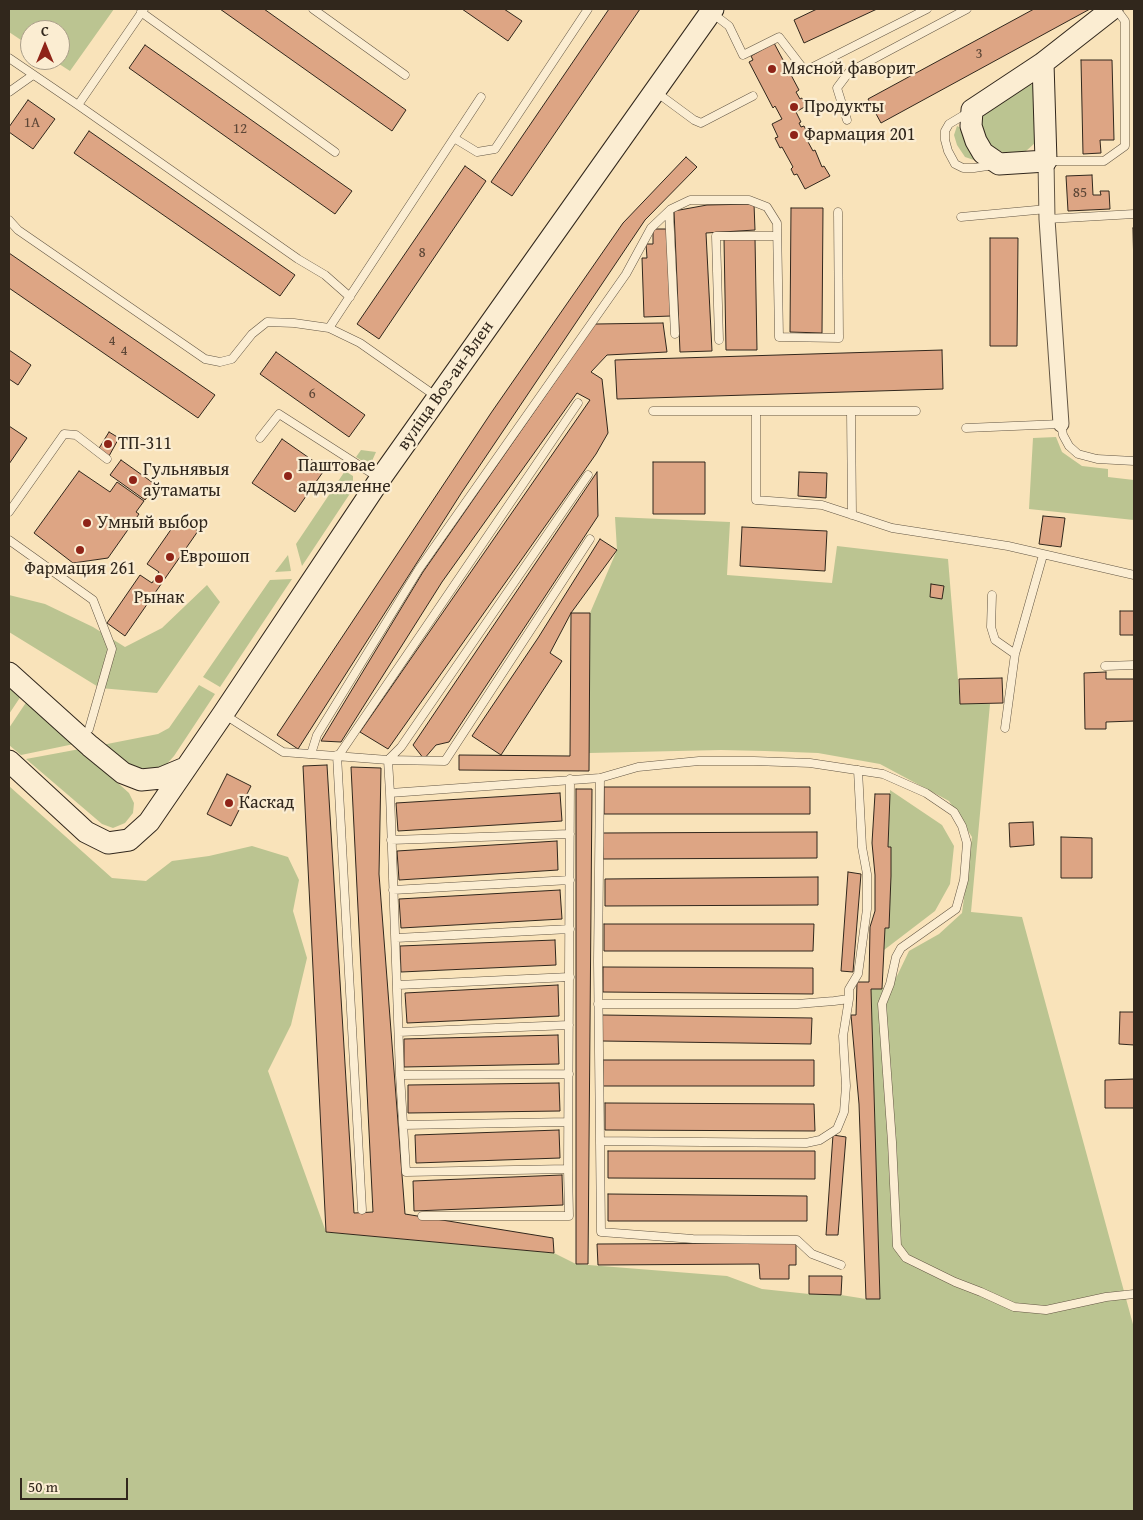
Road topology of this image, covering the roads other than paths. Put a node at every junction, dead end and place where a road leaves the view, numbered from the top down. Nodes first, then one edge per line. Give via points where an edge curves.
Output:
1 (313, 9) edge
2 (588, 9) edge
3 (928, 9) edge
4 (967, 9) edge
5 (1114, 9) edge
6 (142, 10) edge
7 (712, 10) edge
8 (9, 58) edge
9 (1043, 63) junction
10 (33, 74) junction
11 (406, 74) dead end
12 (654, 91) junction
13 (9, 92) edge
14 (753, 96) dead end
15 (481, 97) dead end
16 (78, 105) junction
17 (972, 110) junction
18 (847, 120) dead end
19 (454, 138) junction
20 (335, 152) dead end
21 (1046, 161) junction
22 (999, 164) junction
23 (669, 211) junction
24 (838, 212) dead end
25 (1047, 214) junction
26 (1134, 214) edge
27 (961, 217) dead end
28 (9, 220) edge
29 (777, 236) junction
30 (350, 297) junction
31 (329, 328) junction
32 (675, 334) dead end
33 (719, 340) dead end
34 (438, 398) junction
35 (578, 403) dead end
36 (653, 411) dead end
37 (756, 411) junction
38 (851, 411) junction
39 (916, 411) dead end
40 (1061, 424) junction
41 (966, 428) dead end
42 (260, 438) dead end
43 (107, 459) dead end
44 (1134, 461) edge
45 (588, 475) dead end
46 (380, 479) junction
47 (9, 512) edge
48 (852, 515) junction
49 (590, 539) dead end
50 (9, 540) edge
51 (1044, 555) junction
52 (1134, 575) edge
53 (992, 595) dead end
54 (1015, 654) junction
55 (1134, 665) edge
56 (1105, 666) dead end
57 (9, 673) edge
58 (224, 714) junction
59 (1005, 728) dead end
60 (89, 729) dead end
61 (311, 754) junction
62 (338, 755) junction
63 (388, 760) junction
64 (9, 761) edge
65 (184, 768) junction
66 (858, 770) junction
67 (600, 778) junction
68 (570, 779) junction
69 (390, 793) junction
70 (570, 834) junction
71 (391, 840) junction
72 (570, 880) junction
73 (393, 890) junction
74 (570, 929) junction
75 (396, 938) junction
76 (570, 977) junction
77 (398, 985) junction
78 (849, 999) junction
79 (598, 1004) junction
80 (569, 1025) junction
81 (399, 1032) junction
82 (569, 1074) junction
83 (400, 1075) junction
84 (568, 1122) junction
85 (403, 1125) junction
86 (600, 1141) junction
87 (568, 1168) junction
88 (362, 1210) dead end
89 (422, 1216) dead end
90 (841, 1265) dead end
91 (1134, 1294) edge

1 - 11 lane
2 - 19 lane via 495,149 477,152
3 - 7 lane via 805,71 779,38 743,55 728,26
4 - 18 lane via 850,72 837,88
5 - 9 main road
5 - 21 lane via 1125,21 1125,146 1104,161
6 - 16 lane
6 - 20 lane
7 - 12 main road, вуліца Воз-ан-Влен
8 - 10 lane
9 - 17 main road
9 - 21 main road
10 - 13 lane
10 - 16 lane
12 - 14 lane via 701,123
12 - 34 main road, вуліца Воз-ан-Влен
15 - 19 lane
16 - 30 lane via 325,275
17 - 22 main road via 971,126 976,141 983,153
17 - 22 lane via 949,124 945,131 948,151 956,164 963,168
19 - 30 lane
21 - 22 main road
21 - 25 street
23 - 29 lane via 690,200 749,200 767,207 776,223
23 - 32 lane
23 - 61 lane via 650,228 626,274 419,569 317,734
24 - 29 lane via 839,338 780,337
25 - 26 lane
25 - 27 lane
25 - 40 street
28 - 31 lane via 18,230 205,359 220,362 232,359 252,334 267,322
29 - 33 lane via 716,236
30 - 31 lane
31 - 34 lane via 360,343
34 - 46 main road, вуліца Воз-ан-Влен
35 - 62 lane
36 - 37 lane
37 - 38 lane
37 - 48 lane via 756,500 822,505
38 - 39 lane
38 - 48 lane
40 - 41 lane
40 - 44 lane via 1069,446 1078,454 1097,459
42 - 46 lane via 279,414
43 - 47 lane via 76,435 64,434
45 - 63 lane
46 - 58 main road, вуліца Воз-ан-Влен
48 - 51 lane via 892,528 1008,546
49 - 63 lane via 445,761
50 - 60 lane via 93,600 112,649
51 - 52 lane
51 - 54 lane
53 - 54 lane via 991,627 995,640
54 - 59 lane
55 - 56 lane
57 - 65 main road via 123,774 148,780 162,778
58 - 61 lane via 282,752
58 - 65 main road, вуліца Воз-ан-Влен
61 - 62 lane
62 - 63 lane
62 - 88 lane
63 - 69 lane
64 - 65 main road, вуліца Воз-ан-Влен via 86,832 108,843 128,840 149,822
66 - 67 lane via 810,763 699,762 638,767
66 - 78 lane via 862,847 867,874 866,909 860,966
66 - 91 lane via 883,774 926,794 954,812 968,843 964,880 956,909 901,948 882,1004 897,1246 906,1258 1014,1307 1046,1310
67 - 68 lane
67 - 79 lane
68 - 69 lane
68 - 70 lane
69 - 71 lane
70 - 71 lane
70 - 72 lane
71 - 73 lane
72 - 73 lane
72 - 74 lane
73 - 75 lane
74 - 75 lane
74 - 76 lane
75 - 77 lane
76 - 77 lane
76 - 80 lane
77 - 81 lane
78 - 79 lane via 797,1004
78 - 86 lane via 843,1036 844,1112 837,1129 820,1140 806,1143
79 - 86 lane
80 - 81 lane
80 - 82 lane
81 - 83 lane
82 - 83 lane
82 - 84 lane
83 - 85 lane
84 - 85 lane
84 - 87 lane
85 - 87 lane via 406,1172
86 - 90 lane via 601,1232 693,1240 797,1240 812,1254
87 - 89 lane via 569,1216

